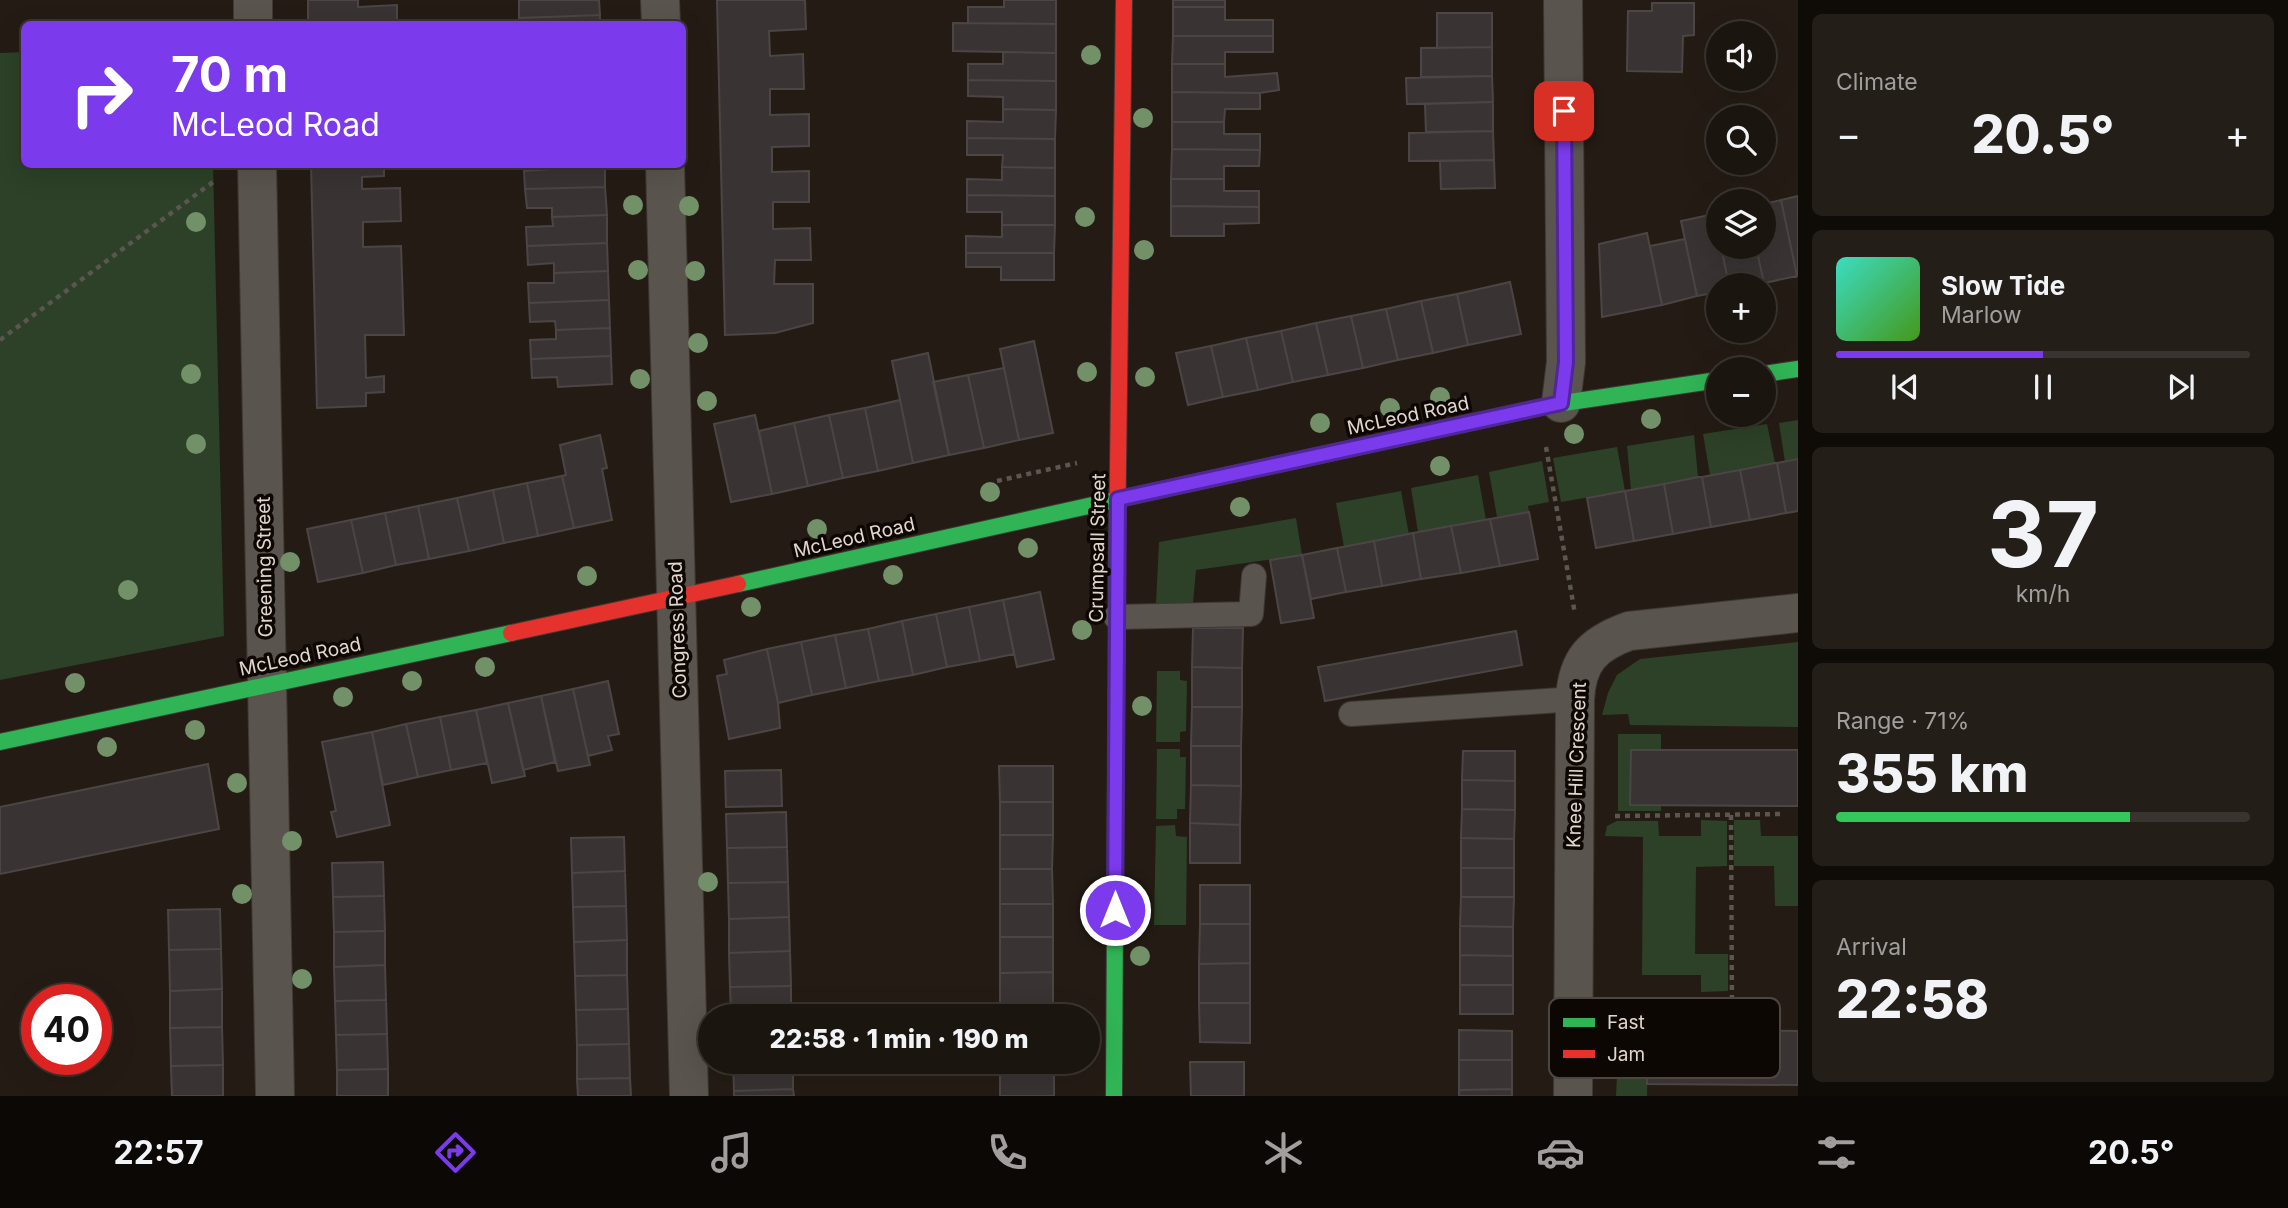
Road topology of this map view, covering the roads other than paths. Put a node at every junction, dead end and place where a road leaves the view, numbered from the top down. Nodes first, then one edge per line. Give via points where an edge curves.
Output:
1 (253, 0) edge
2 (660, 0) edge
3 (1124, 0) edge
4 (1563, 0) edge
5 (253, 21) edge
6 (661, 21) edge
7 (665, 168) edge
8 (257, 171) edge
9 (1798, 369) edge
10 (1776, 372) edge
11 (1706, 382) edge
12 (1551, 405) junction
13 (1118, 499) junction
14 (1254, 576) dead end
15 (677, 598) junction
16 (1798, 613) edge
17 (1116, 617) junction
18 (266, 685) junction
19 (1575, 699) junction
20 (1351, 714) dead end
21 (0, 742) edge
22 (1573, 998) edge
23 (1573, 1078) edge
24 (275, 1096) edge
25 (689, 1096) edge
26 (1114, 1096) edge
27 (1573, 1096) edge

1 - 5 street
2 - 6 street
3 - 13 main road, Crumpsall Street
4 - 12 street via 1566,362
7 - 15 street, Congress Road
8 - 18 street, Greening Street
9 - 10 main road
11 - 12 main road, McLeod Road
12 - 13 main road, McLeod Road
13 - 15 main road, McLeod Road
13 - 17 main road, Crumpsall Street
14 - 17 lane via 1251,614
15 - 18 main road, McLeod Road
15 - 25 street, Congress Road
16 - 19 street, Knee Hill Crescent via 1629,631 1609,638 1583,665
17 - 26 main road, Crumpsall Street
18 - 21 main road, McLeod Road
18 - 24 street, Greening Street
19 - 20 lane
19 - 22 street, Knee Hill Crescent
23 - 27 street, Knee Hill Crescent

